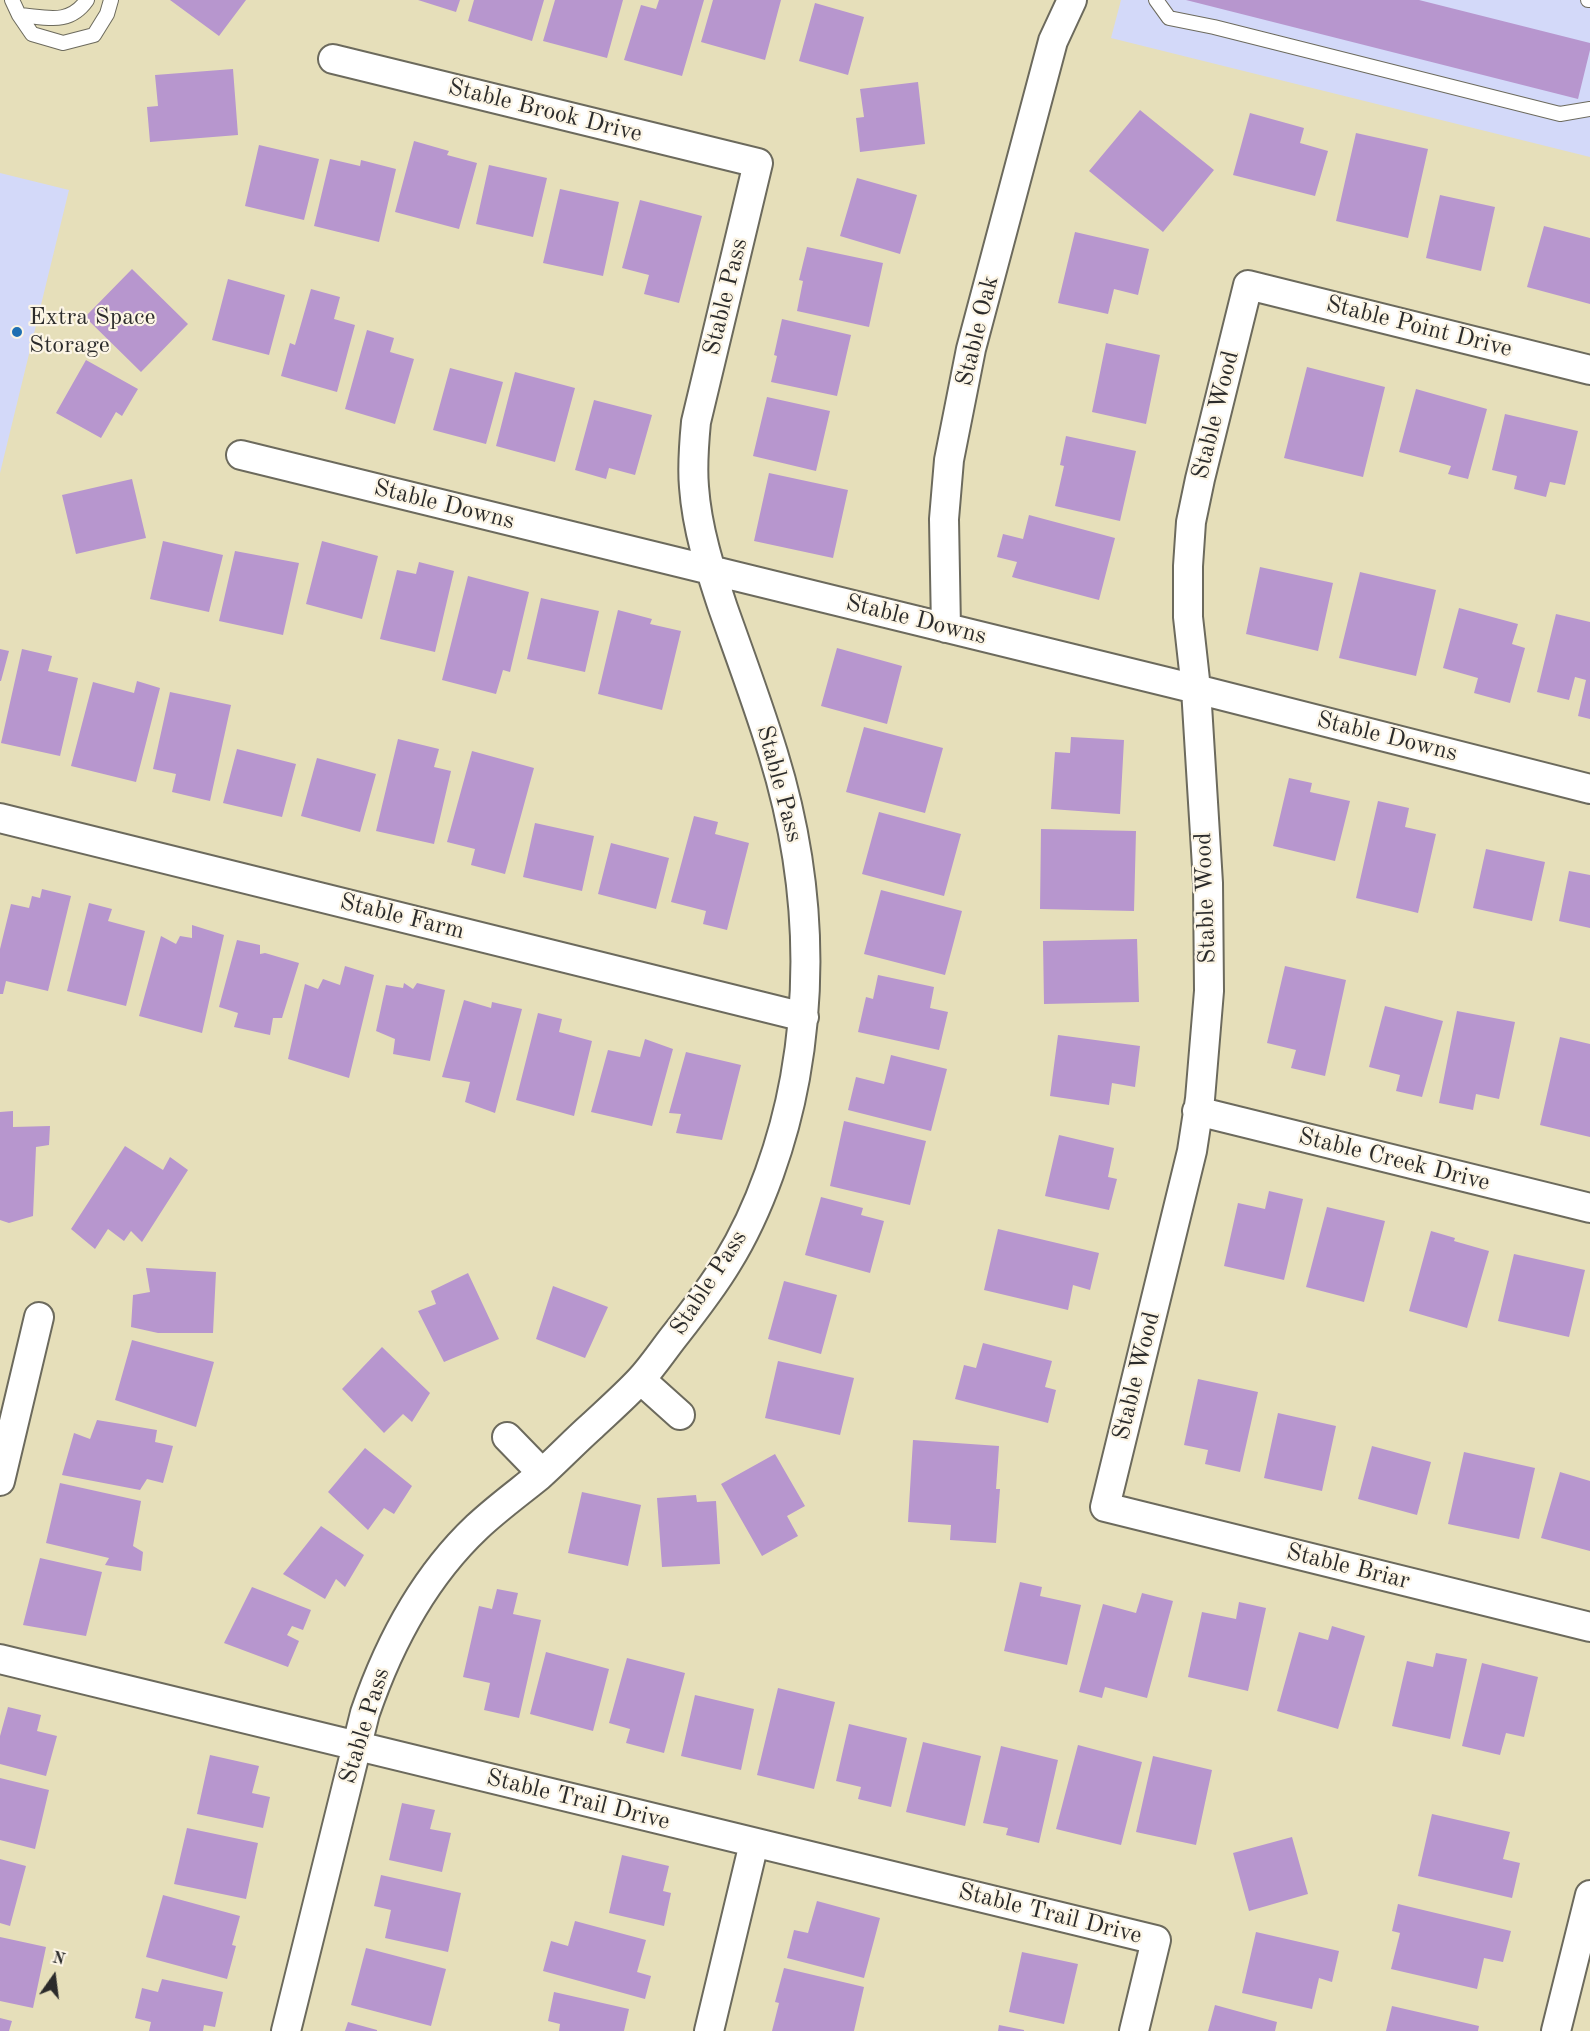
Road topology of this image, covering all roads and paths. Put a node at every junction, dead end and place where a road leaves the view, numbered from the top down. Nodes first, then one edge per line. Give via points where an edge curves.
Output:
1 (12, 0) edge
2 (87, 0) edge
3 (111, 0) edge
4 (1051, 0) edge
5 (1072, 0) edge
6 (1156, 0) edge
7 (19, 15) junction
8 (1053, 40) junction
9 (333, 58) dead end
10 (1590, 109) edge
11 (758, 164) joint
12 (1248, 285) joint
13 (1590, 370) edge
14 (241, 455) dead end
15 (711, 570) junction
16 (946, 628) junction
17 (1196, 689) junction
18 (1590, 789) edge
19 (0, 818) edge
20 (804, 1017) junction
21 (1197, 1111) junction
22 (1590, 1208) edge
23 (39, 1317) dead end
24 (640, 1380) junction
25 (680, 1415) dead end
26 (507, 1437) dead end
27 (542, 1473) junction
28 (0, 1481) edge
29 (1105, 1507) joint
30 (1590, 1627) edge
31 (0, 1659) edge
32 (356, 1746) junction
33 (754, 1843) junction
34 (1590, 1894) edge
35 (286, 2031) edge
36 (709, 2031) edge
37 (1134, 2031) edge
38 (1556, 2031) edge

1 - 7 lane
2 - 7 lane via 80,10 63,19
3 - 7 lane via 94,35 63,43 32,34
4 - 8 street, Stable Oak
5 - 8 street, Stable Oak
6 - 10 lane via 1169,18 1560,114
8 - 16 street, Stable Oak via 971,349 949,460 943,567
9 - 11 street, Stable Brook Drive
11 - 15 street, Stable Pass via 696,422 694,487
12 - 13 street, Stable Point Drive
12 - 17 street, Stable Wood via 1191,522 1188,617
14 - 15 street, Stable Downs
15 - 16 street, Stable Downs
15 - 20 street, Stable Pass via 791,816 806,935
16 - 17 street, Stable Downs
17 - 18 street, Stable Downs
17 - 21 street, Stable Wood via 1208,883 1209,991
19 - 20 street, Stable Farm
20 - 24 street, Stable Pass via 795,1080 779,1144 756,1206 728,1262
21 - 22 street, Stable Creek Drive
21 - 29 street, Stable Wood via 1192,1151
23 - 28 street
24 - 25 street
24 - 27 street, Stable Pass
26 - 27 street
27 - 32 street, Stable Pass via 477,1527 420,1594 379,1672
29 - 30 street, Stable Briar
31 - 32 street, Stable Trail Drive
32 - 33 street, Stable Trail Drive
32 - 35 street, Stable Pass
33 - 36 street
33 - 37 street, Stable Trail Drive via 1156,1940
34 - 38 street

